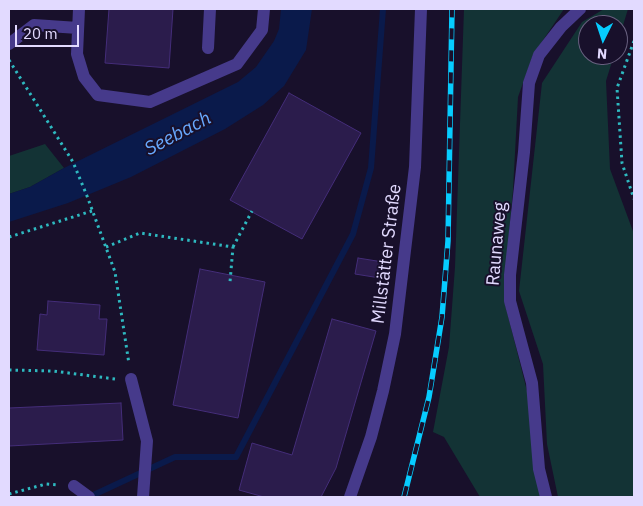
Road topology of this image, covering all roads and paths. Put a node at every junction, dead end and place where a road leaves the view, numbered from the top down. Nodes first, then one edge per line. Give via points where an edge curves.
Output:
1 (79, 9) edge
2 (210, 9) edge
3 (264, 9) edge
4 (421, 9) edge
5 (580, 9) edge
6 (78, 28) junction
7 (634, 41) edge
8 (9, 44) edge
9 (208, 48) dead end
10 (9, 60) edge
11 (634, 200) edge
12 (92, 210) junction
13 (252, 211) dead end
14 (9, 237) edge
15 (106, 247) junction
16 (233, 248) junction
17 (230, 282) dead end
18 (9, 370) edge
19 (131, 379) junction
20 (74, 486) joint
21 (9, 494) edge
22 (89, 497) edge
23 (143, 497) edge
24 (350, 497) edge
25 (546, 497) edge

1 - 6 street
2 - 9 street
3 - 6 street via 262,30 237,64 150,102 98,95 84,77 77,54
4 - 24 street, Millstätter Straße via 415,167 395,334 378,409
5 - 25 street, Raunaweg via 539,55 528,83 510,275 510,301 532,384 540,469
6 - 8 street via 34,25
7 - 11 path via 617,88 622,162
10 - 12 path via 73,162
12 - 14 path
12 - 15 path
13 - 16 path
15 - 16 path via 140,233
15 - 19 path via 115,272
16 - 17 path
18 - 19 path
19 - 23 street via 147,440
20 - 21 path via 46,484
20 - 22 street

